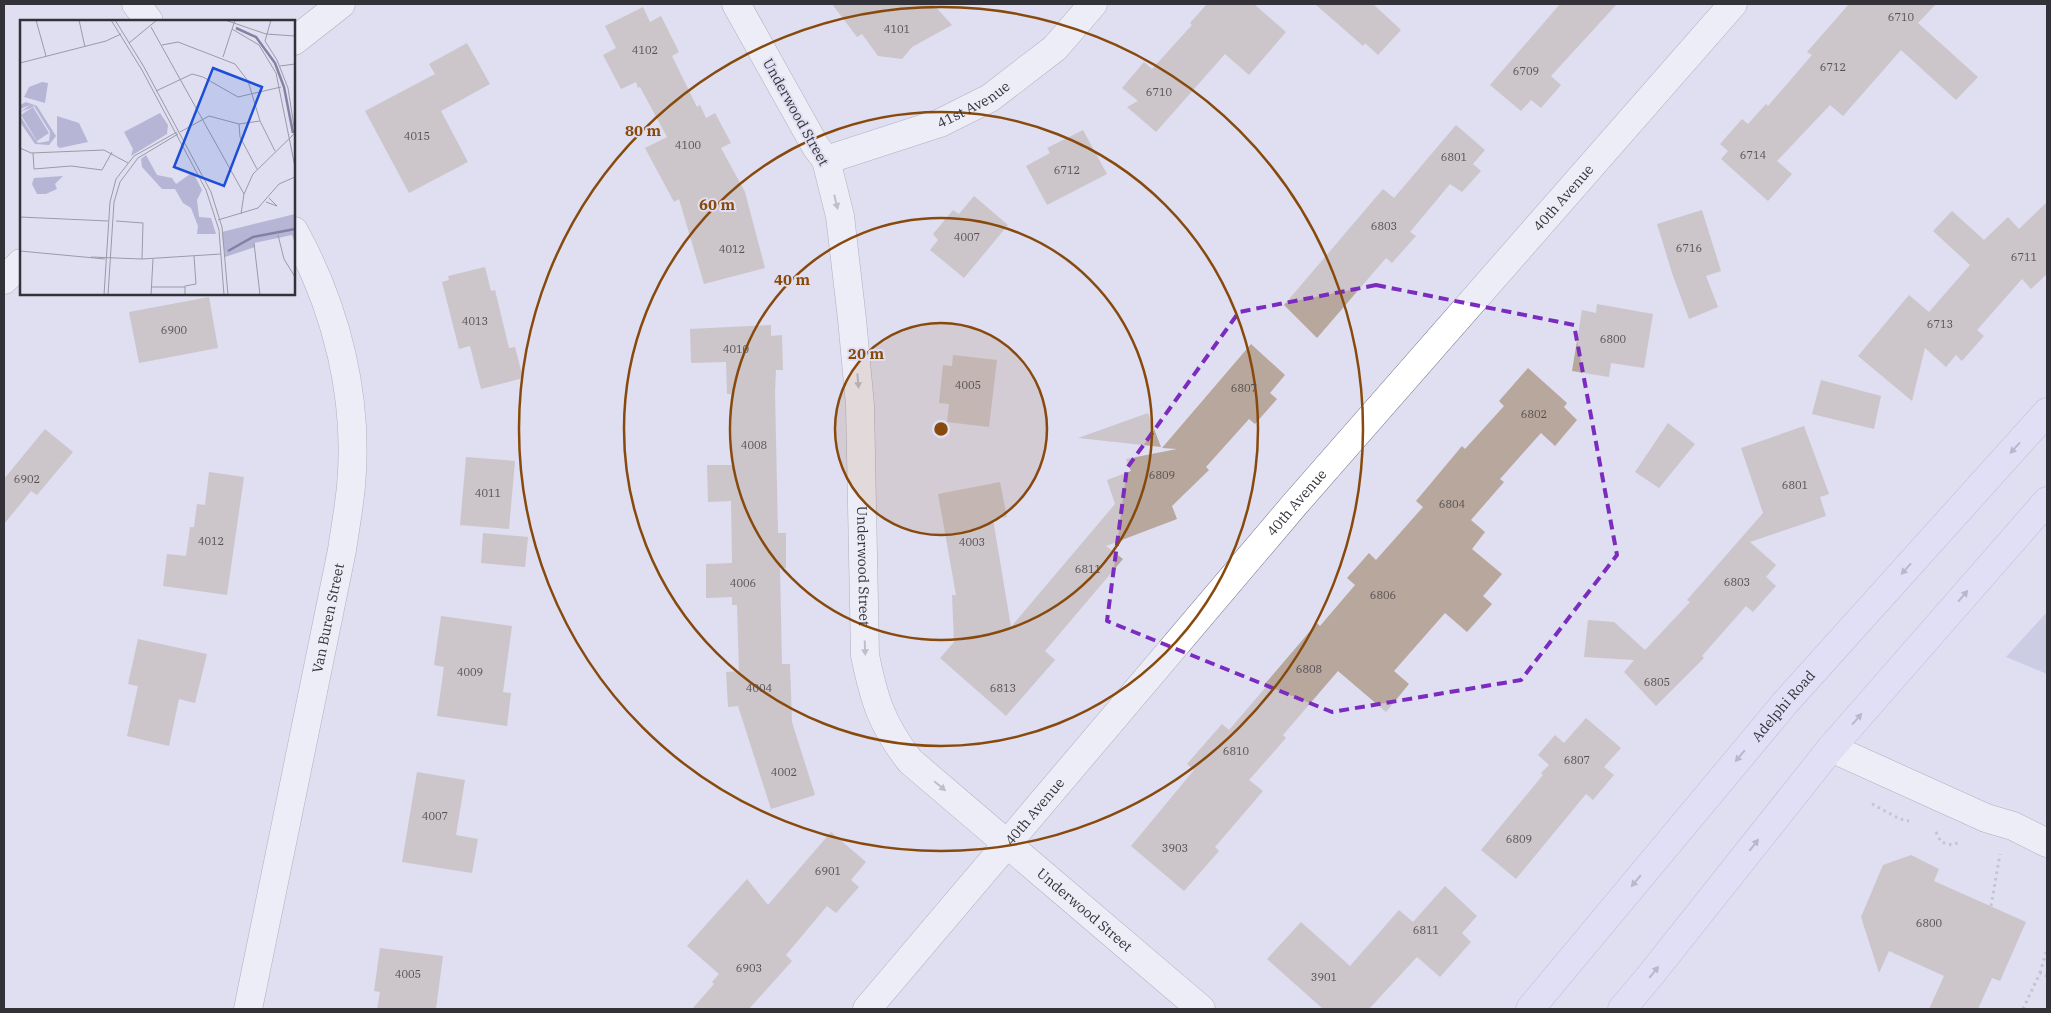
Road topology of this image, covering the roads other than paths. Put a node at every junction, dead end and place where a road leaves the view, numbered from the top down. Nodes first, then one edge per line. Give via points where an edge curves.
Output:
1 (136, 4) edge
2 (341, 4) edge
3 (736, 4) edge
4 (1093, 4) edge
5 (1734, 4) edge
6 (148, 20) edge
7 (295, 40) edge
8 (826, 160) junction
9 (295, 233) edge
10 (20, 264) edge
11 (4, 280) edge
12 (2047, 412) edge
13 (2047, 501) edge
14 (1831, 748) junction
15 (1008, 843) junction
16 (2047, 843) edge
17 (248, 1009) edge
18 (867, 1009) edge
19 (1200, 1009) edge
20 (1530, 1009) edge
21 (1622, 1009) edge

1 - 6 street
2 - 7 street
3 - 8 street, Underwood Street
4 - 8 street, 41st Avenue via 1055,48 990,98 940,123
5 - 15 street, 40th Avenue via 1295,504
8 -> 15 street, Underwood Street via 842,233 858,386 865,656 871,686 881,715 910,761
9 - 17 street, Van Buren Street via 322,292 346,369 352,436 351,485 342,550
10 - 11 street
12 -> 20 main road, Adelphi Road via 1785,703
14 -> 13 main road
14 - 16 street
21 -> 14 main road
15 - 18 street, 40th Avenue
15 - 19 street, Underwood Street

